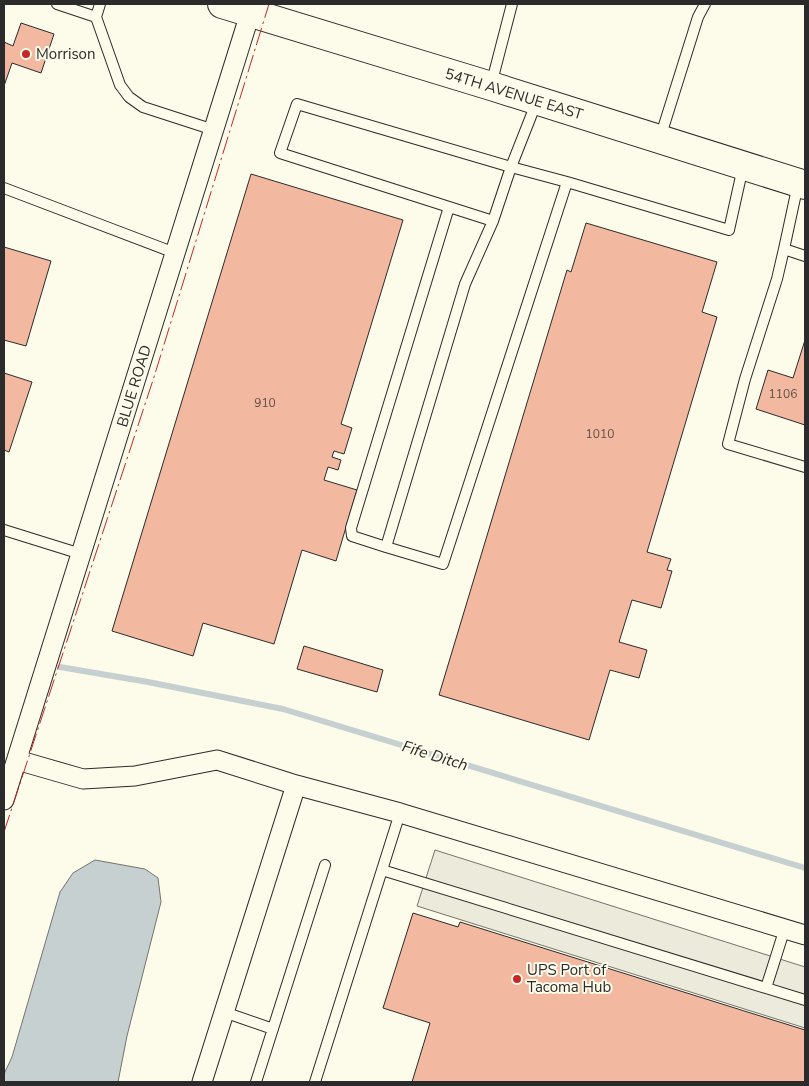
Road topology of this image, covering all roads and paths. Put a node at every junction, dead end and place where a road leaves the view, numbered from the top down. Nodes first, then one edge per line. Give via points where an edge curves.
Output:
1 (57, 4) edge
2 (100, 4) edge
3 (222, 4) edge
4 (512, 4) edge
5 (705, 4) edge
6 (252, 8) edge
7 (96, 17) junction
8 (491, 86) junction
9 (538, 101) junction
10 (214, 130) junction
11 (660, 139) junction
12 (744, 166) junction
13 (510, 167) junction
14 (567, 182) junction
15 (802, 184) edge
16 (4, 188) edge
17 (450, 207) junction
18 (493, 221) junction
19 (784, 249) junction
20 (175, 253) junction
21 (805, 256) edge
22 (805, 467) edge
23 (4, 530) edge
24 (386, 547) junction
25 (81, 554) junction
26 (10, 759) edge
27 (296, 785) junction
28 (4, 800) edge
29 (400, 813) junction
30 (325, 865) dead end
31 (382, 870) junction
32 (785, 928) junction
33 (805, 935) edge
34 (766, 988) junction
35 (805, 1000) edge
36 (224, 1012) junction
37 (273, 1029) junction
38 (202, 1082) edge
39 (256, 1082) edge
40 (315, 1082) edge

1 - 7 lane
2 - 7 lane
3 - 6 main road, 54TH AVENUE EAST
4 - 8 lane
5 - 11 lane via 698,16
6 - 8 main road, 54TH AVENUE EAST
6 - 10 street, BLUE ROAD
7 - 10 lane via 120,85 129,96 142,107
8 - 9 main road, 54TH AVENUE EAST
9 - 11 main road, 54TH AVENUE EAST
9 - 13 lane
10 - 20 street, BLUE ROAD
11 - 12 main road, 54TH AVENUE EAST
12 - 14 lane via 729,230
12 - 15 main road, 54TH AVENUE EAST
13 - 14 lane
13 - 17 lane via 297,104 280,153
13 - 18 lane
14 - 24 lane via 443,564
15 - 19 lane
16 - 20 lane
17 - 18 lane
17 - 24 lane via 351,528 352,536
18 - 24 lane via 464,284
19 - 21 lane
19 - 22 lane via 728,444
20 - 25 street, BLUE ROAD
23 - 25 lane
25 - 26 street, BLUE ROAD
26 - 27 street via 83,779 135,776 217,760
26 - 28 street, BLUE ROAD
27 - 29 street
27 - 36 street
29 - 31 lane
29 - 32 street
30 - 37 lane
31 - 34 lane
31 - 40 lane
32 - 33 street
32 - 34 lane
34 - 35 lane
36 - 37 lane
36 - 38 street
37 - 39 lane

